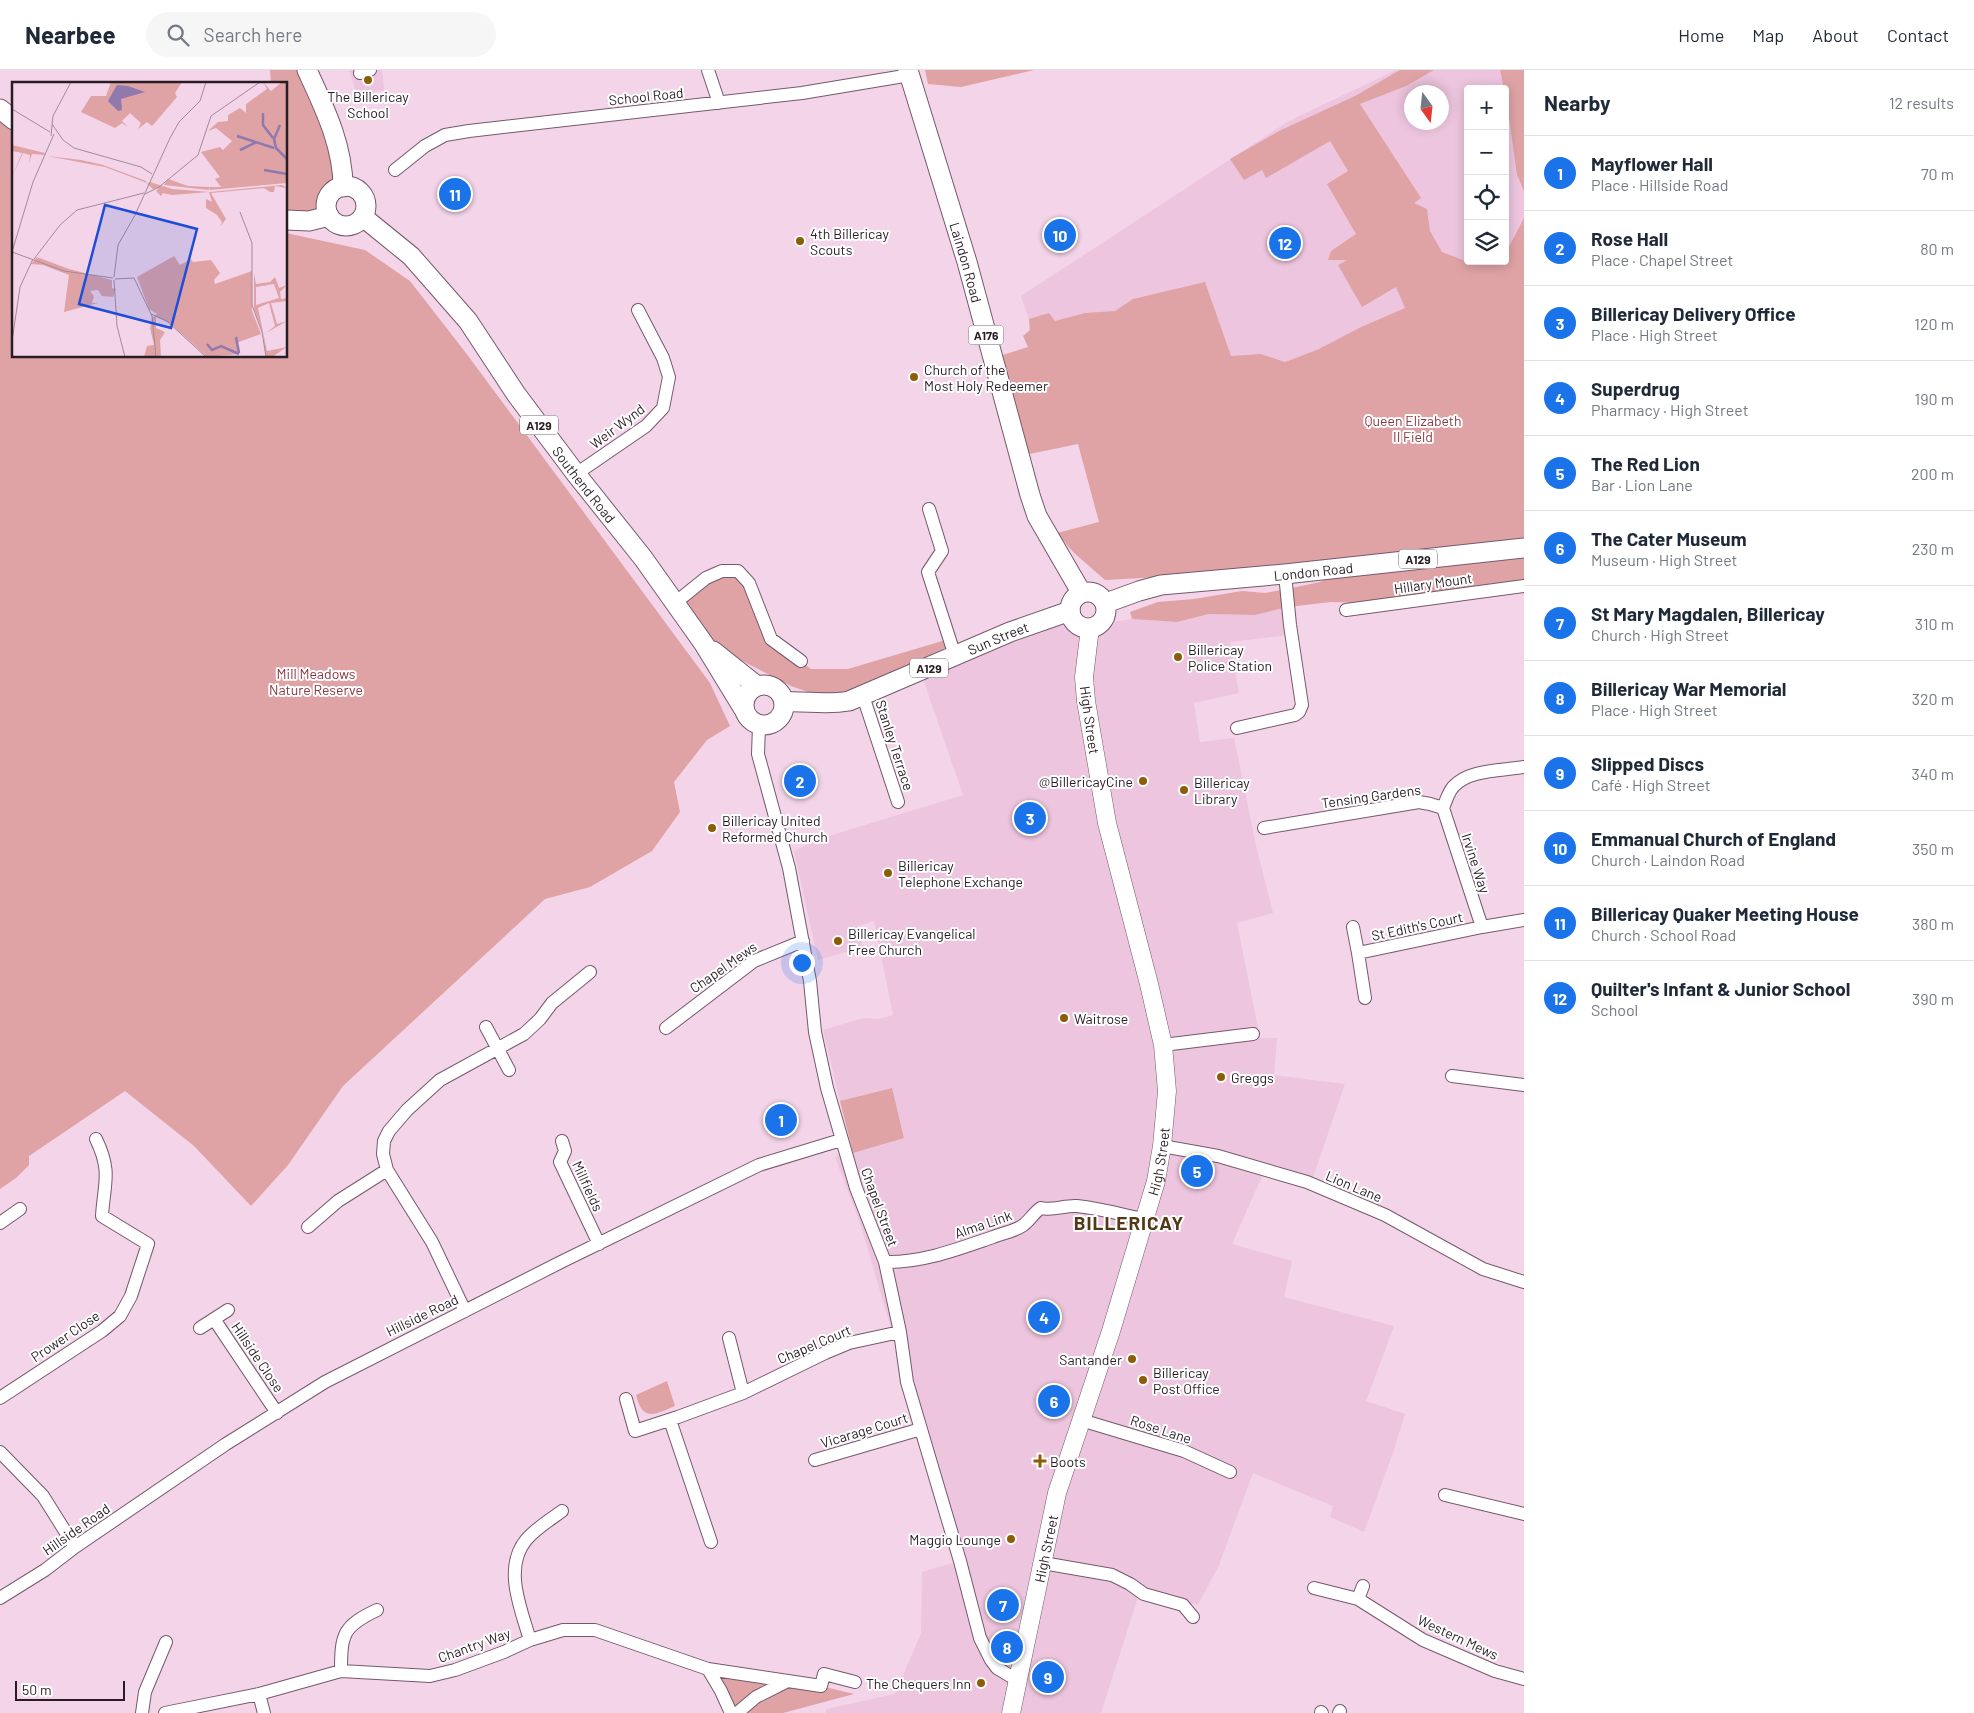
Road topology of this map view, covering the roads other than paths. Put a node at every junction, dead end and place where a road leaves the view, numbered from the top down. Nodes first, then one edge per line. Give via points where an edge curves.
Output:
1 (307, 70) edge
2 (708, 70) edge
3 (909, 73) edge
4 (719, 103) junction
5 (0, 109) edge
6 (12, 118) edge
7 (395, 170) dead end
8 (343, 187) junction
9 (329, 216) junction
10 (363, 217) junction
11 (288, 220) edge
12 (638, 310) dead end
13 (576, 474) junction
14 (928, 509) dead end
15 (1524, 548) edge
16 (1285, 574) junction
17 (1524, 586) edge
18 (1081, 592) junction
19 (675, 603) junction
20 (1106, 603) junction
21 (1346, 610) dead end
22 (1070, 611) junction
23 (1090, 628) junction
24 (704, 644) junction
25 (955, 656) junction
26 (801, 662) dead end
27 (757, 686) junction
28 (863, 696) junction
29 (785, 702) junction
30 (743, 708) junction
31 (759, 726) junction
32 (1237, 728) dead end
33 (1524, 767) edge
34 (898, 802) dead end
35 (1442, 808) junction
36 (1264, 828) dead end
37 (1524, 920) edge
38 (1352, 927) dead end
39 (1482, 927) junction
40 (803, 941) junction
41 (1358, 953) junction
42 (590, 972) dead end
43 (1364, 998) dead end
44 (486, 1027) dead end
45 (666, 1028) dead end
46 (1253, 1034) dead end
47 (1163, 1045) junction
48 (496, 1049) junction
49 (509, 1070) dead end
50 (1452, 1076) dead end
51 (1524, 1085) edge
52 (96, 1140) dead end
53 (562, 1140) dead end
54 (841, 1140) junction
55 (1162, 1146) junction
56 (387, 1170) junction
57 (20, 1209) dead end
58 (1144, 1219) junction
59 (0, 1222) edge
60 (308, 1227) dead end
61 (599, 1244) junction
62 (885, 1262) junction
63 (1524, 1282) edge
64 (228, 1310) dead end
65 (465, 1311) junction
66 (214, 1319) junction
67 (200, 1328) dead end
68 (900, 1332) junction
69 (729, 1338) dead end
70 (743, 1393) junction
71 (0, 1398) edge
72 (626, 1399) dead end
73 (277, 1412) junction
74 (670, 1420) junction
75 (1081, 1420) junction
76 (921, 1429) junction
77 (0, 1452) edge
78 (815, 1460) dead end
79 (1230, 1472) dead end
80 (1445, 1495) dead end
81 (562, 1511) dead end
82 (1524, 1514) edge
83 (711, 1542) dead end
84 (75, 1547) junction
85 (1043, 1563) junction
86 (1364, 1586) dead end
87 (1314, 1588) dead end
88 (0, 1598) edge
89 (1358, 1599) junction
90 (377, 1610) dead end
91 (1193, 1617) dead end
92 (530, 1640) junction
93 (166, 1642) dead end
94 (708, 1669) junction
95 (341, 1672) junction
96 (1524, 1679) edge
97 (1017, 1680) junction
98 (788, 1681) junction
99 (855, 1682) dead end
100 (259, 1694) junction
101 (142, 1713) edge
102 (165, 1713) edge
103 (264, 1713) edge
104 (731, 1713) edge
105 (737, 1713) edge
106 (1011, 1713) edge

1 - 8 main road via 340,153
2 - 4 street
3 - 4 street, School Road via 802,93
3 - 18 main road, Laindon Road / A176 via 967,262 1032,502
4 - 7 street, School Road via 445,136 425,146
5 - 6 main road
8 - 9 main road via 337,188 328,198 326,210
8 - 10 main road via 356,189 364,198
9 - 10 main road via 333,222 346,226
9 - 11 main road via 309,221
10 - 13 main road, Southend Road / A129 via 411,256 468,321 516,394
12 - 13 street, Weir Wynd via 664,358 669,377 663,408 646,426
13 - 19 main road, Southend Road / A129
14 - 25 street via 942,551 928,572
15 - 16 main road, London Road / A129
16 - 20 main road, London Road / A129 via 1161,585
16 - 32 street via 1302,704 1295,715
17 - 21 street, Hillary Mount
18 - 20 main road via 1093,592
18 - 22 main road via 1073,599
19 - 24 main road, Southend Road / A129
19 - 26 street via 706,578 722,571 738,571 749,583 771,639
20 - 23 main road via 1104,619
22 - 23 main road via 1077,625
22 - 25 main road, Sun Street / A129
23 - 47 main road, High Street via 1084,677 1103,801
24 - 27 main road, Southend Road / A129
24 - 30 main road, Southend Road / A129
25 - 28 main road, Sun Street / A129
27 - 29 main road, A129 via 776,688
27 - 30 main road via 748,692
28 - 29 main road, Sun Street / A129 via 831,704
28 - 34 street, Stanley Terrace
29 - 31 main road via 776,722
30 - 31 main road, A129 via 749,719
31 - 40 street, Chapel Street via 760,764 789,868
33 - 35 street via 1475,774 1454,786
35 - 36 street, Tensing Gardens via 1419,802
35 - 39 street, Irvine Way
37 - 39 street, St Edith's Court
38 - 41 street, St Edith's Court
39 - 41 street, St Edith's Court
40 - 45 street, Chapel Mews via 754,961
40 - 54 street, Chapel Street via 815,1032
41 - 43 street, St Edith's Court
42 - 48 street via 552,1003 524,1034
44 - 48 street
46 - 47 street
47 - 55 main road, High Street via 1167,1091
48 - 49 street
48 - 56 street via 440,1080 402,1116 384,1140
50 - 51 street
52 - 71 street, Prower Close via 107,1172 102,1216 148,1244 131,1296 120,1316 102,1331
53 - 61 street, Millfields via 565,1151 560,1162
54 - 61 street, Hillside Road via 759,1165
54 - 62 street, Chapel Street
55 - 58 main road, High Street via 1156,1181
55 - 63 street, Lion Lane via 1218,1156 1307,1182 1385,1215 1483,1269
56 - 60 street via 338,1201
56 - 65 street via 432,1242
57 - 59 street
58 - 62 street, Alma Link via 1078,1206 1041,1208 1016,1229 926,1258 903,1263
58 - 75 main road, High Street
61 - 65 street, Hillside Road
62 - 68 street, Chapel Street
64 - 66 street, Hillside Close
65 - 73 street, Hillside Road via 325,1382
66 - 67 street, Hillside Close
66 - 73 street, Hillside Close
68 - 70 street, Chapel Court via 850,1343 824,1353
68 - 76 street, Chapel Street via 907,1382
69 - 70 street
70 - 74 street, Chapel Court
72 - 74 street, Chapel Court via 635,1431
73 - 84 street, Hillside Road
74 - 83 street
75 - 79 street, Rose Lane via 1184,1451
75 - 85 main road, High Street via 1057,1494
76 - 78 street, Vicarage Court
76 - 97 street, Chapel Street via 980,1638 997,1668
77 - 84 street via 43,1496
80 - 82 street
81 - 92 street via 526,1540 516,1556 517,1595
84 - 88 street, Hillside Road
85 - 91 street via 1112,1575 1144,1594 1183,1605
85 - 97 main road, High Street
86 - 89 street
87 - 89 street, Western Mews
89 - 96 street, Western Mews via 1423,1640 1495,1671
90 - 95 street via 356,1620 347,1630 341,1652
92 - 94 street, Chantry Way via 563,1630 595,1630
92 - 95 street, Chantry Way via 430,1676
93 - 101 street via 145,1692
94 - 98 street, Chantry Way
94 - 104 street
95 - 100 street, Chantry Way
97 - 106 main road, High Street
98 - 99 street, Chantry Way via 821,1686 824,1674
98 - 105 street via 756,1696
100 - 102 street, Chantry Way
100 - 103 street

